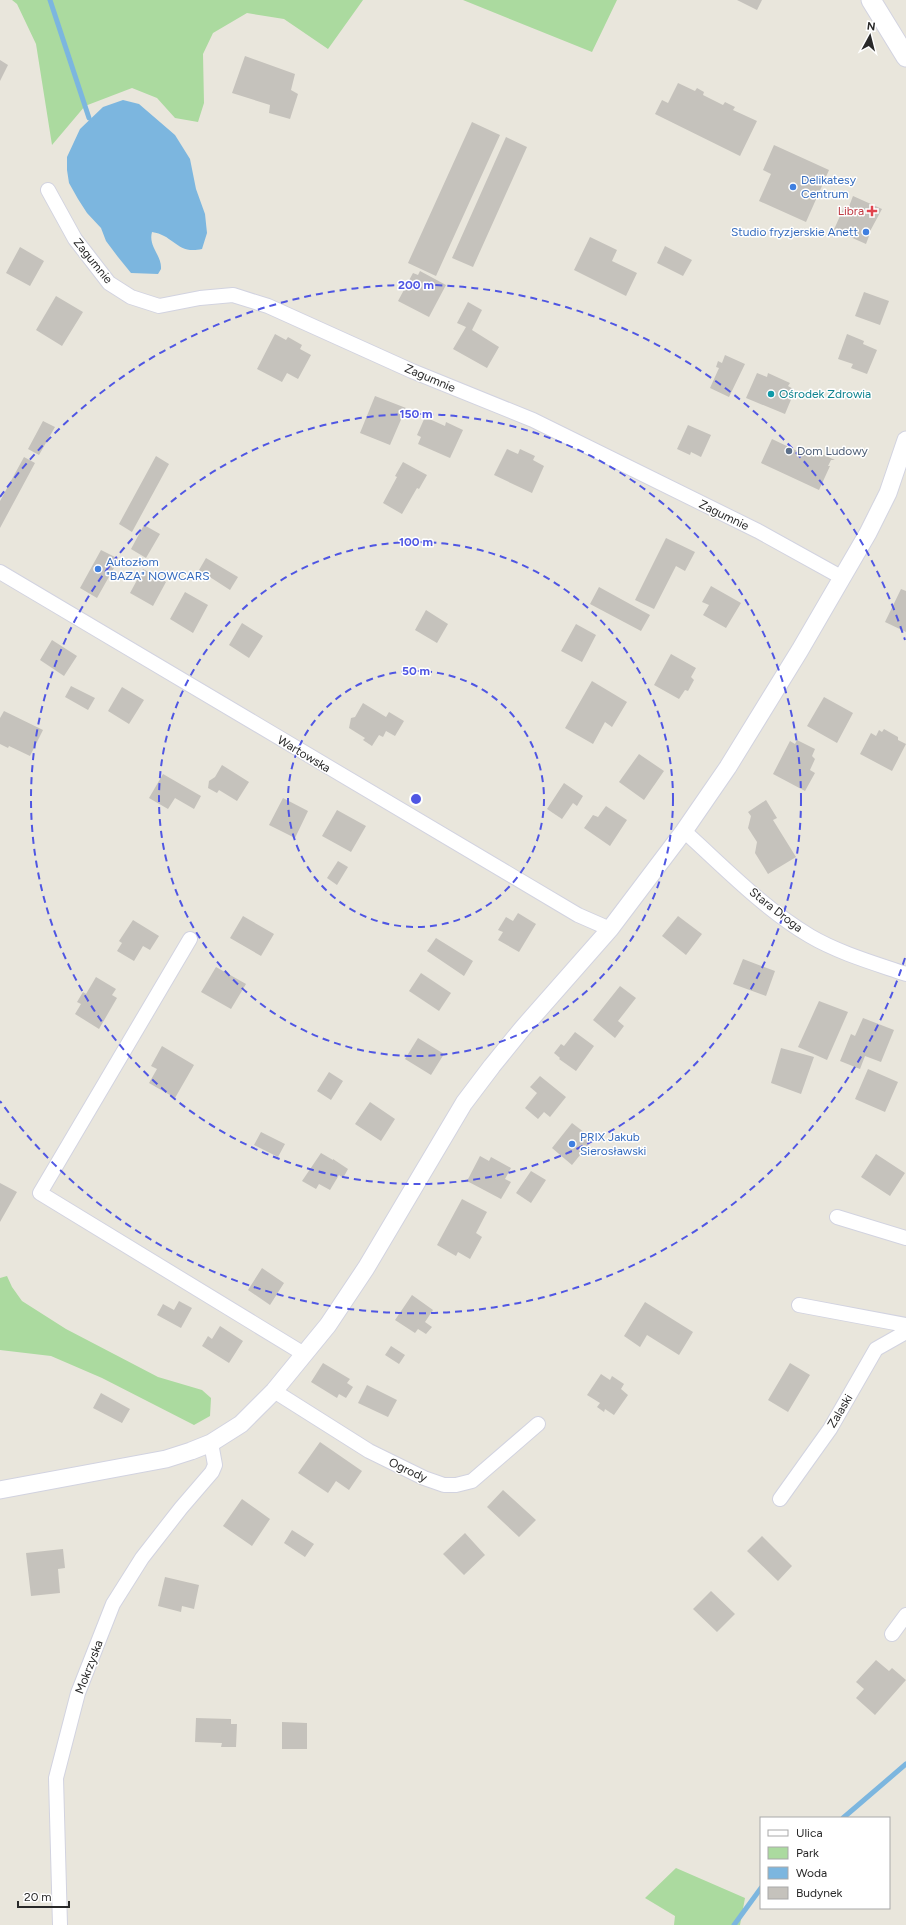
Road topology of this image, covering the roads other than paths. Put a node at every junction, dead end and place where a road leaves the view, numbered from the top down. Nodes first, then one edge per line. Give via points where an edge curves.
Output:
1 (871, 0) edge
2 (906, 58) edge
3 (48, 190) dead end
4 (906, 440) edge
5 (0, 572) edge
6 (841, 577) junction
7 (684, 831) junction
8 (610, 929) junction
9 (190, 939) dead end
10 (906, 974) edge
11 (837, 1217) dead end
12 (906, 1238) edge
13 (799, 1306) dead end
14 (906, 1325) edge
15 (906, 1332) edge
16 (304, 1354) junction
17 (274, 1391) junction
18 (538, 1424) dead end
19 (211, 1443) junction
20 (0, 1490) edge
21 (780, 1499) dead end
22 (906, 1616) edge
23 (892, 1634) dead end
24 (60, 1925) edge

1 - 2 main road
3 - 6 street, Zagumnie via 74,239 109,283 131,297 159,306 233,295 268,306 412,371 533,420 758,531
4 - 6 street via 888,493 868,533
5 - 8 street, Wartowska via 571,911
6 - 7 street via 800,650 728,767
7 - 8 street
7 - 10 street, Stara Droga via 778,914 811,937 844,952
8 - 16 street via 522,1029 464,1103 366,1268 328,1325
9 - 16 street via 40,1193
11 - 12 street
13 - 14 street
15 - 21 street, Zalaski via 876,1349 830,1428
16 - 17 street
17 - 18 street, Ogrody via 369,1452 444,1485 472,1481
17 - 19 street via 241,1424
19 - 20 street via 166,1459
19 - 24 street, Mokrzyska via 215,1465 212,1472 142,1558 113,1604 78,1693 56,1778
22 - 23 street

